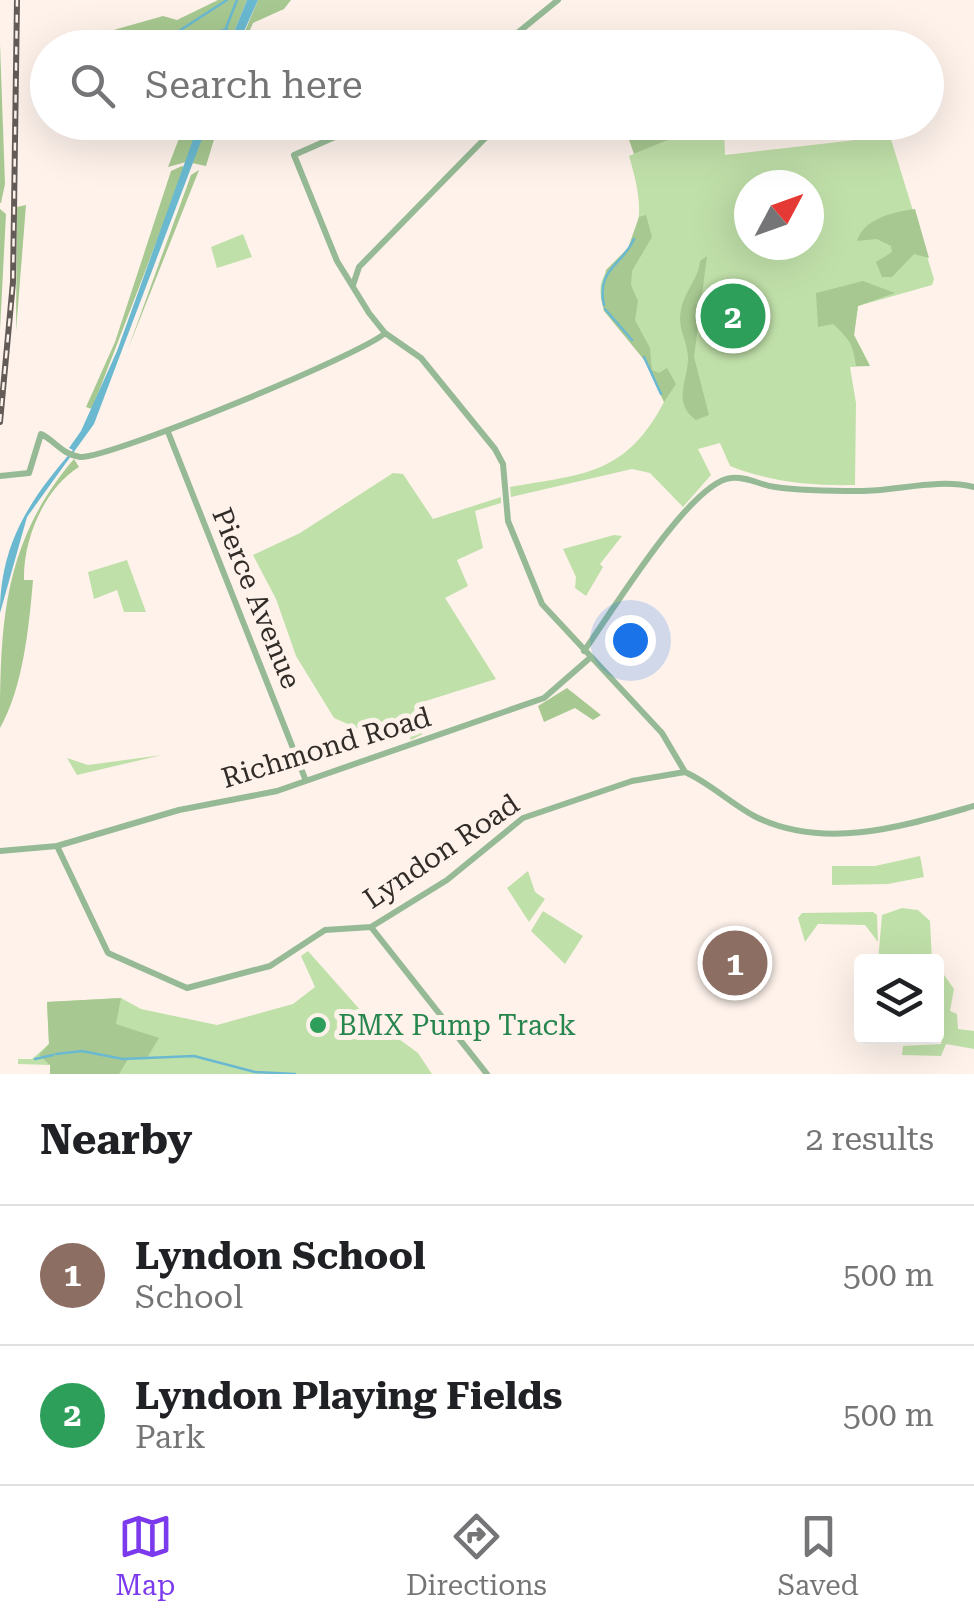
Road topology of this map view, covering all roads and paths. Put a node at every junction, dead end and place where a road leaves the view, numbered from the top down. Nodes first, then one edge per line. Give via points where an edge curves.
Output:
1 (558, 0) edge
2 (521, 30) edge
3 (330, 140) edge
4 (483, 140) edge
5 (359, 268) junction
6 (342, 269) junction
7 (353, 286) junction
8 (385, 333) junction
9 (168, 432) junction
10 (0, 476) edge
11 (974, 487) edge
12 (588, 654) junction
13 (684, 772) junction
14 (306, 781) junction
15 (974, 806) edge
16 (57, 846) junction
17 (0, 852) edge
18 (371, 927) junction
19 (487, 1074) edge

1 - 2 street
3 - 6 street via 294,156
4 - 5 street
5 - 6 street
5 - 7 street
6 - 7 street
7 - 8 street
8 - 9 street
8 - 12 street via 421,358 495,449 503,464 508,521 534,588
9 - 10 street via 80,457 41,434 29,473
9 - 14 street, Pierce Avenue
11 - 12 street, Richmond Road via 859,491 719,480 664,538
12 - 13 street via 666,738
12 - 14 street, Richmond Road via 544,698
13 - 15 street via 738,808 798,831 870,832
13 - 18 street, Lyndon Road via 621,784 523,818 447,880
14 - 16 street, Richmond Road
16 - 17 street, Richmond Road
16 - 18 street, Lyndon Road via 108,952 177,986 270,966 325,930
18 - 19 street

